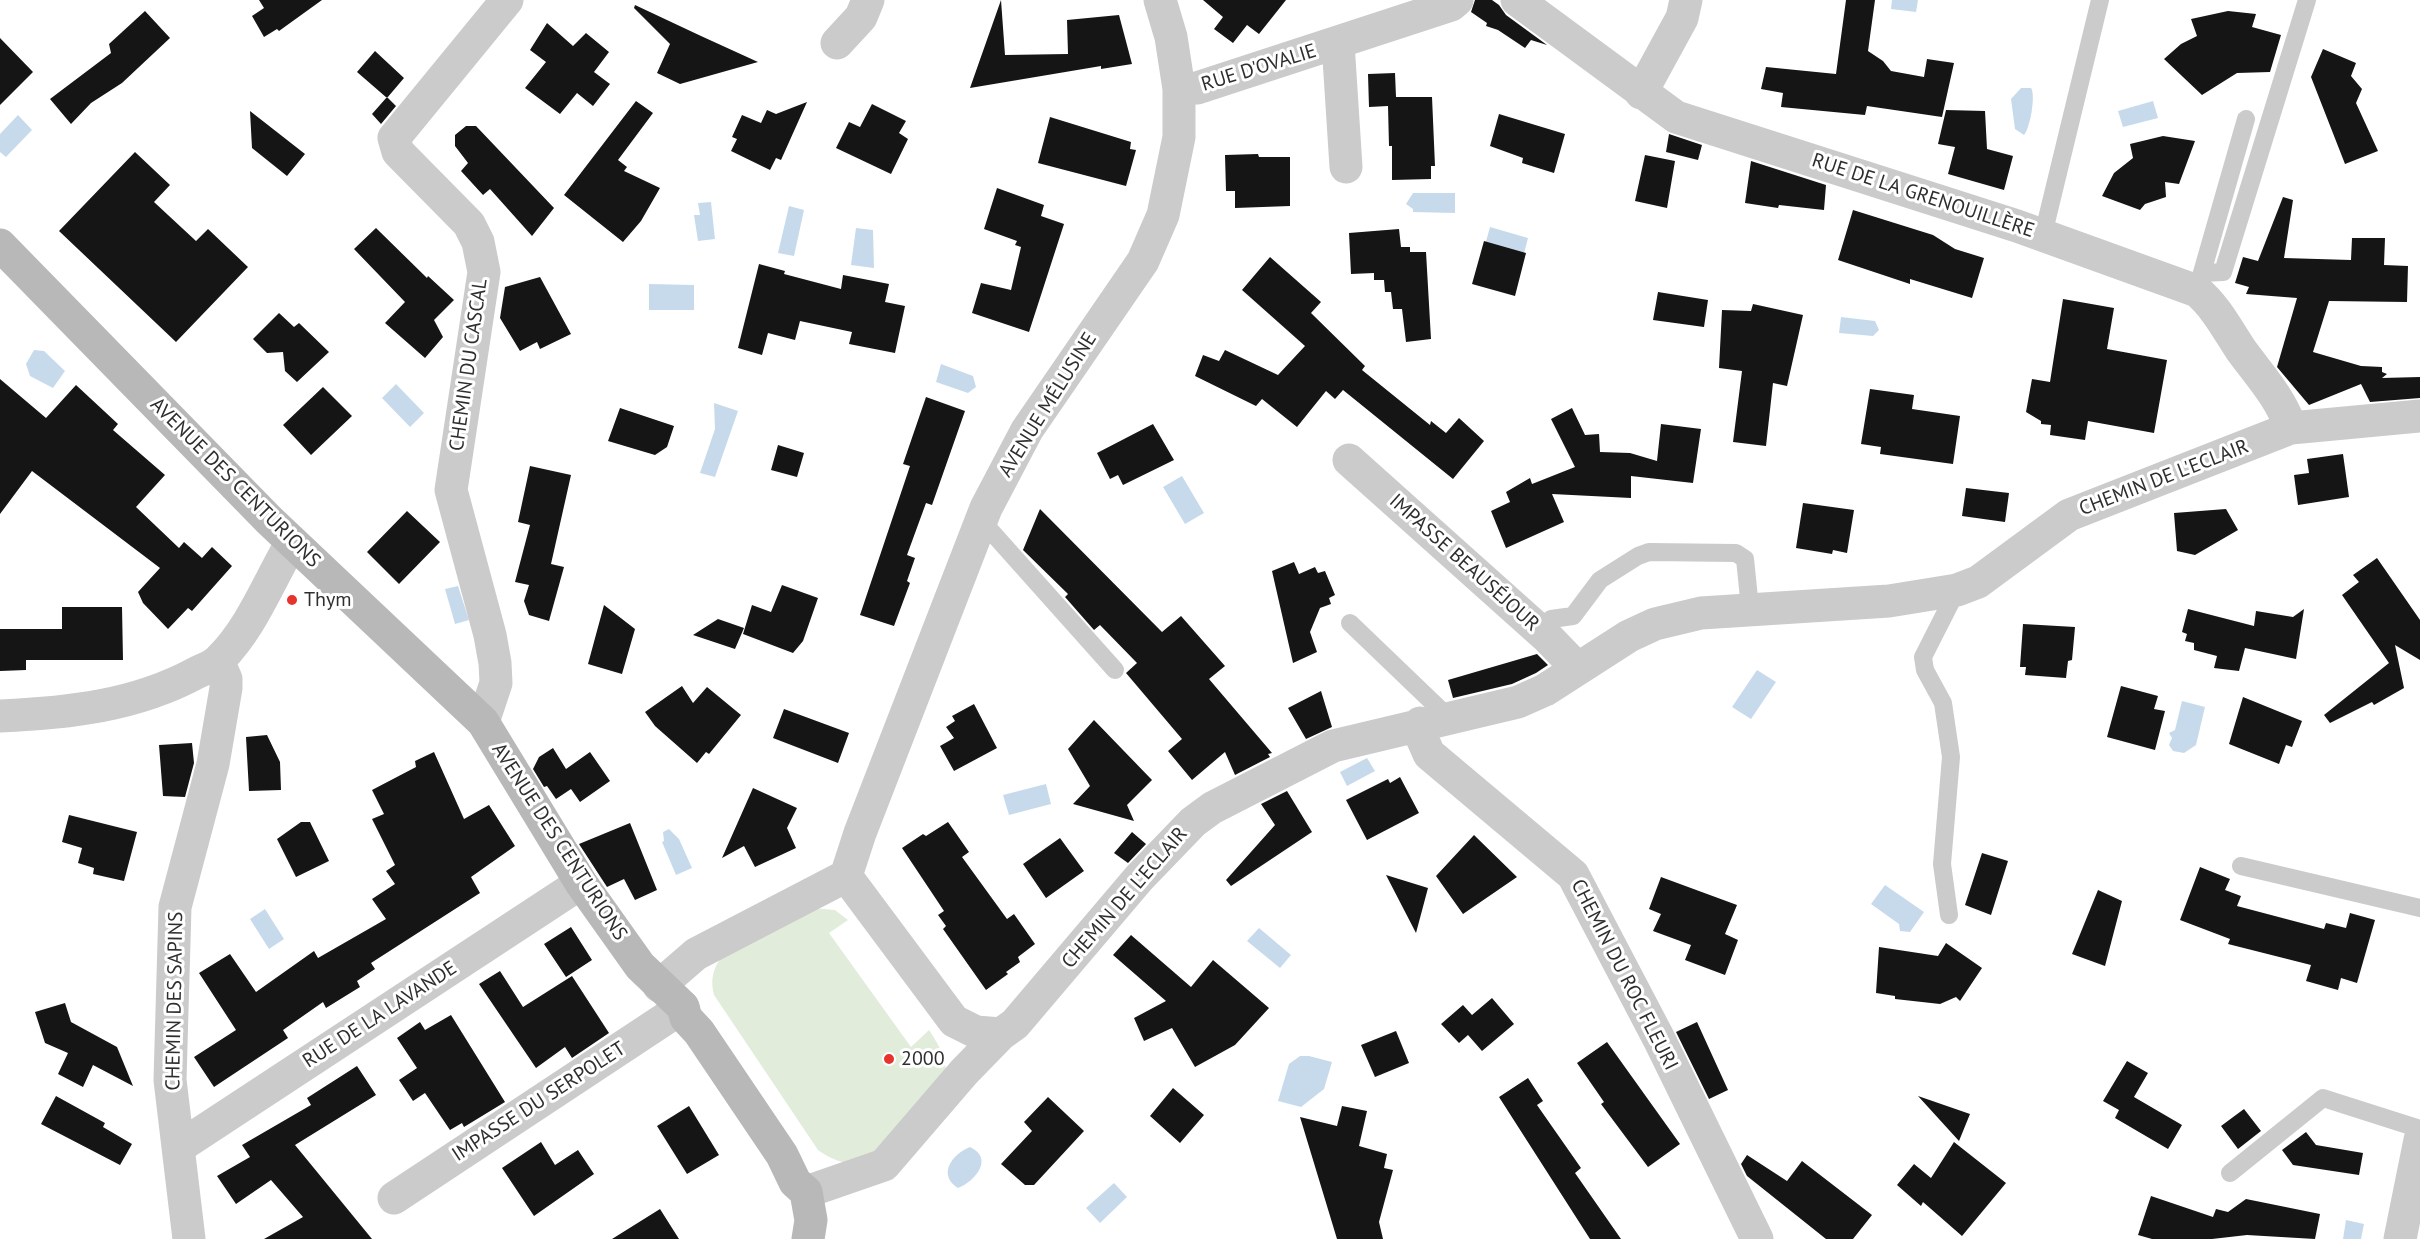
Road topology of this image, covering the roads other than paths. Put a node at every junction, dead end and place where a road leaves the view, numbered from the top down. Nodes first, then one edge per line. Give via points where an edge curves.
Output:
1 (507, 0) edge
2 (868, 0) edge
3 (1160, 0) edge
4 (1456, 0) edge
5 (1517, 0) edge
6 (1686, 0) edge
7 (2100, 0) edge
8 (2307, 0) edge
9 (837, 43) dead end
10 (1338, 44) junction
11 (1179, 89) junction
12 (1641, 93) junction
13 (2246, 119) dead end
14 (1346, 167) dead end
15 (2043, 235) junction
16 (2, 254) edge
17 (2199, 282) junction
18 (2420, 416) edge
19 (2291, 428) junction
20 (1349, 460) dead end
21 (981, 520) junction
22 (292, 542) junction
23 (1957, 590) junction
24 (1750, 608) junction
25 (1350, 623) dead end
26 (1540, 631) junction
27 (218, 661) junction
28 (1577, 668) junction
29 (1115, 670) dead end
30 (0, 716) edge
31 (1434, 720) junction
32 (483, 722) junction
33 (2241, 866) dead end
34 (846, 876) junction
35 (580, 883) junction
36 (2420, 908) edge
37 (1949, 915) dead end
38 (658, 986) junction
39 (683, 1007) junction
40 (954, 1021) junction
41 (1000, 1034) junction
42 (964, 1072) junction
43 (2420, 1129) edge
44 (2420, 1140) edge
45 (179, 1147) junction
46 (2230, 1173) dead end
47 (806, 1192) junction
48 (394, 1198) dead end
49 (2408, 1232) edge
50 (189, 1239) edge
51 (808, 1239) edge
52 (1757, 1239) edge

1 - 32 street, CHEMIN DU CASCAL via 394,138 398,152 469,224 478,242 484,272 451,490 495,663 496,683
2 - 9 street via 861,17
3 - 11 street, AVENUE MÉLUSINE via 1171,37
4 - 10 street, RUE D'OVALIE
5 - 12 street, RUE DE LA GRENOUILLÈRE
6 - 12 street via 1682,18
7 - 15 lane
8 - 17 lane via 2223,272
10 - 11 street, RUE D'OVALIE via 1197,88
10 - 14 street, RUE D'OVALIE
11 - 21 street, AVENUE MÉLUSINE via 1179,137 1163,215 1143,261 1027,430
12 - 15 street, RUE DE LA GRENOUILLÈRE via 1676,117
13 - 17 lane
15 - 17 street, RUE DE LA GRENOUILLÈRE
16 - 22 street, AVENUE DES CENTURIONS
17 - 19 street, RUE DE LA GRENOUILLÈRE via 2243,352 2277,396
18 - 19 street, CHEMIN DE L'ECLAIR
19 - 23 street, CHEMIN DE L'ECLAIR via 2069,515 1978,582
20 - 26 street, IMPASSE BEAUSÉJOUR
21 - 29 lane
21 - 34 street, AVENUE MÉLUSINE
22 - 27 street via 241,633
22 - 32 street, AVENUE DES CENTURIONS
23 - 24 street, CHEMIN DE L'ECLAIR via 1889,601
23 - 37 lane via 1923,657 1925,670 1943,703 1951,757 1942,864
24 - 26 lane via 1745,559 1736,553 1649,552 1600,580 1573,616 1551,620
24 - 28 street, CHEMIN DE L'ECLAIR via 1701,613 1655,624
25 - 31 lane
26 - 28 street, IMPASSE BEAUSÉJOUR
27 - 30 street via 177,684 112,704 60,714
27 - 45 street, CHEMIN DES SAPINS via 226,688 213,764 176,907 170,1080
28 - 31 street, CHEMIN DE L'ECLAIR via 1545,690 1518,702
31 - 41 street, CHEMIN DE L'ECLAIR via 1333,746 1212,808 1193,822 1139,878 1015,1024
31 - 52 street, CHEMIN DU ROC FLEURI via 1422,738 1429,754 1573,875
32 - 35 street, AVENUE DES CENTURIONS
33 - 36 lane
34 - 38 street via 696,954
34 - 40 street
35 - 38 street, AVENUE DES CENTURIONS
35 - 45 street, RUE DE LA LAVANDE
38 - 39 street, AVENUE DES CENTURIONS
39 - 47 street, AVENUE DES CENTURIONS via 686,1018 782,1155 795,1182
39 - 48 street, IMPASSE DU SERPOLET
40 - 41 street via 976,1032
40 - 42 street via 950,1037
41 - 42 street, CHEMIN DE L'ECLAIR
42 - 47 street, CHEMIN DE L'ECLAIR via 884,1165
43 - 46 lane via 2323,1098
44 - 49 street
45 - 50 street, CHEMIN DES SAPINS
47 - 51 street via 811,1220

